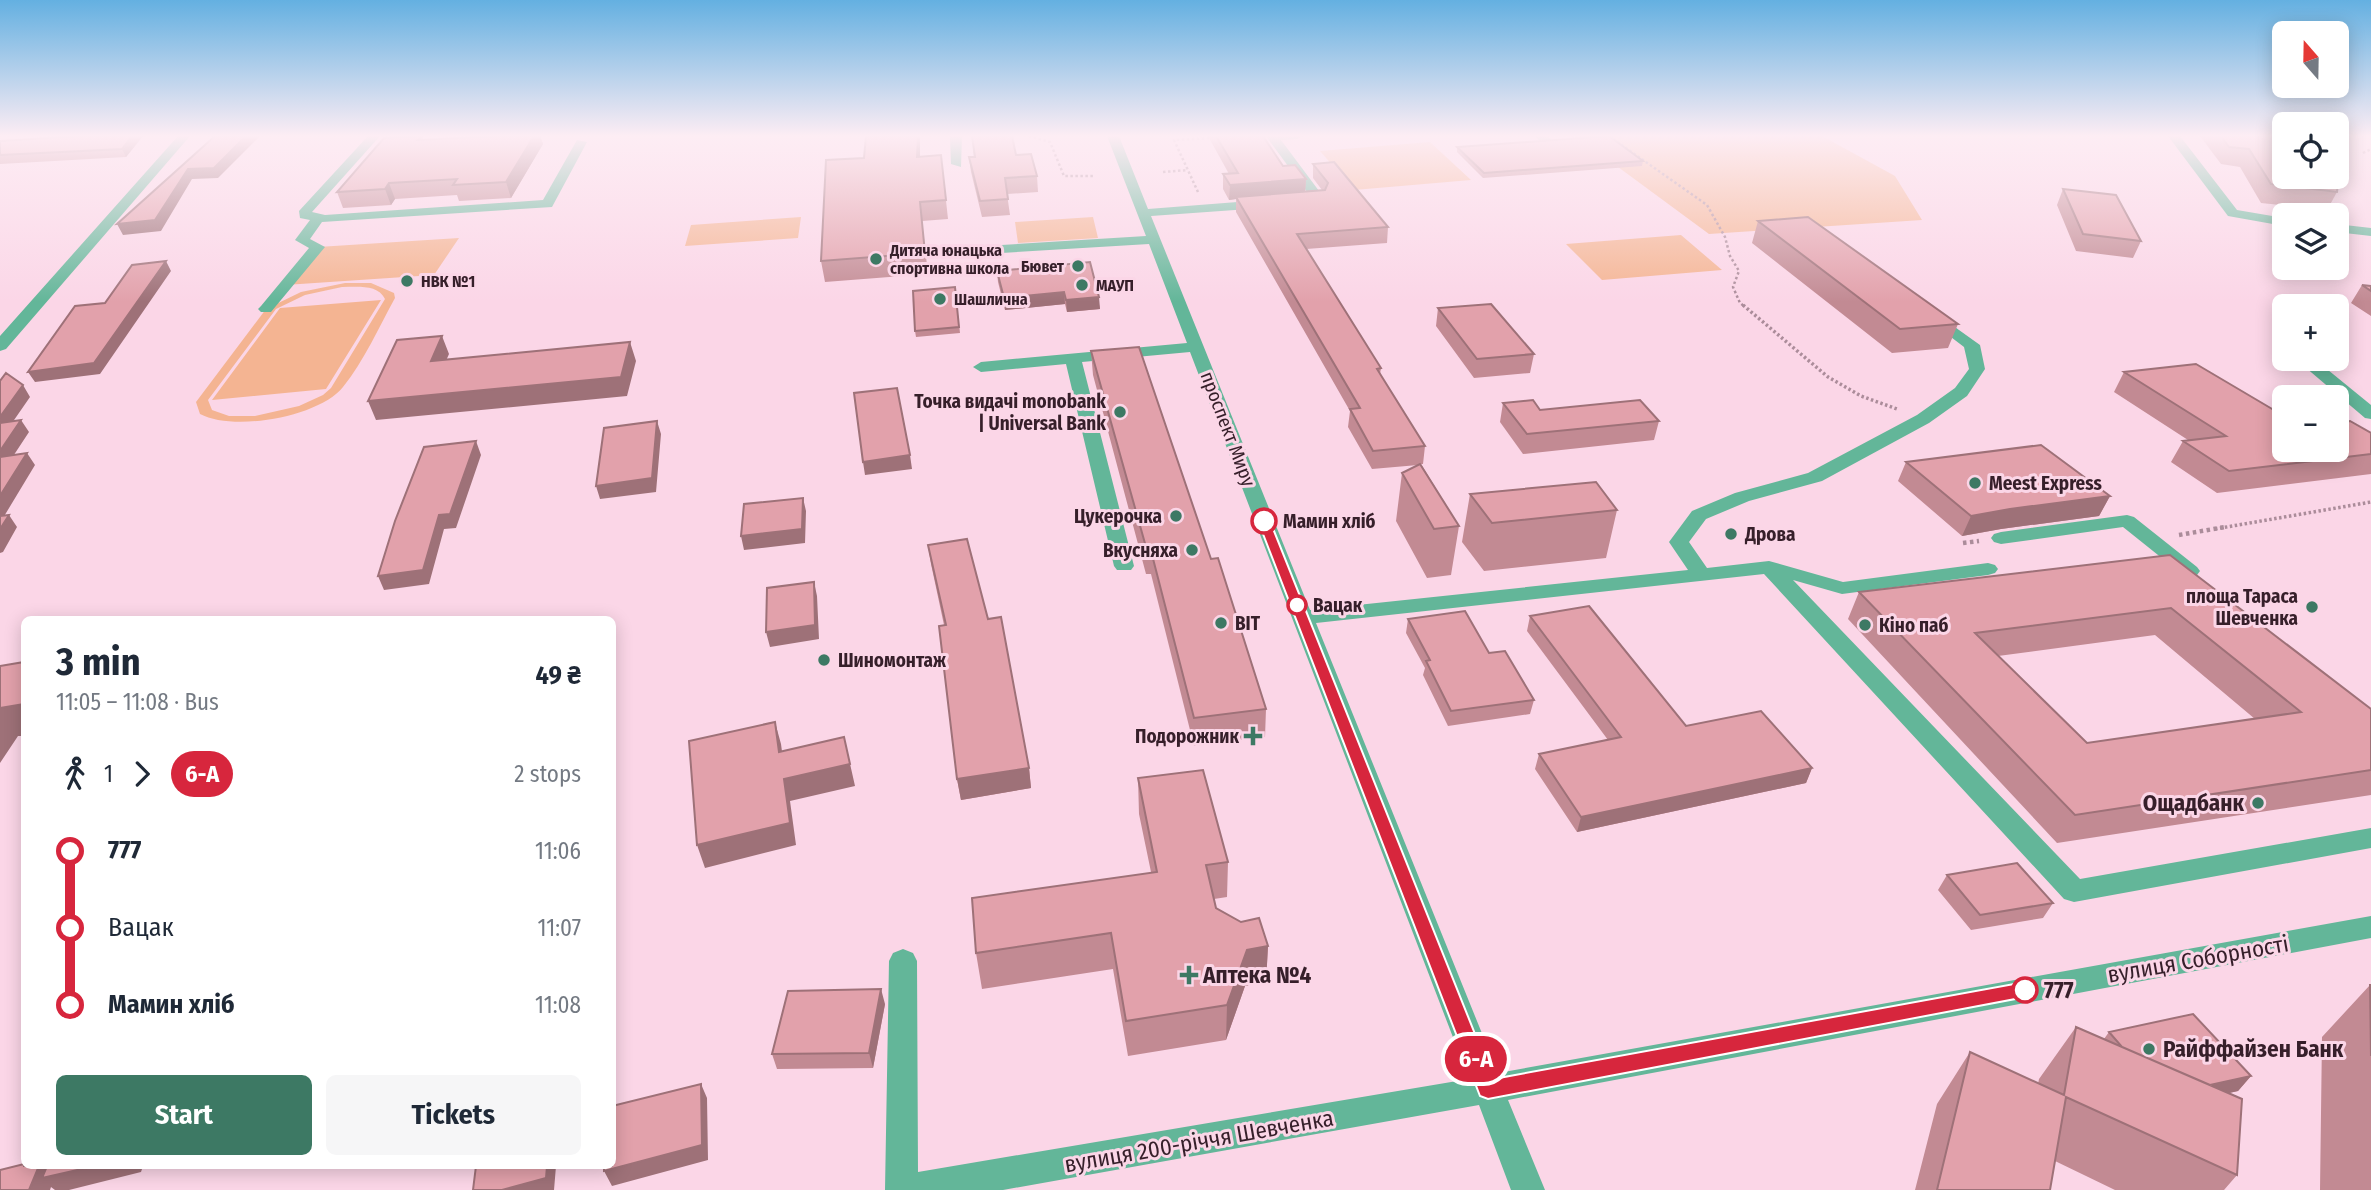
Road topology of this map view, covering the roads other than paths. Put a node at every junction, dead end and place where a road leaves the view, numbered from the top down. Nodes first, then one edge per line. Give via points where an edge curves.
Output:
1 (135, 192) edge
2 (324, 192) edge
3 (554, 192) edge
4 (1135, 192) edge
5 (1314, 192) edge
6 (2217, 192) edge
7 (1143, 213) junction
8 (318, 219) junction
9 (2272, 220) edge
10 (2349, 229) edge
11 (2371, 232) edge
12 (1154, 240) junction
13 (935, 253) dead end
14 (1921, 308) edge
15 (266, 309) dead end
16 (0, 346) edge
17 (1196, 347) junction
18 (1073, 358) junction
19 (981, 367) dead end
20 (2319, 371) edge
21 (2371, 414) edge
22 (2001, 538) dead end
23 (1124, 566) dead end
24 (1769, 567) junction
25 (1988, 569) dead end
26 (1701, 573) junction
27 (2203, 581) edge
28 (1302, 618) junction
29 (2371, 838) edge
30 (2371, 927) edge
31 (902, 961) dead end
32 (1488, 1089) junction
33 (902, 1190) edge
34 (910, 1190) edge
35 (1528, 1190) edge

1 - 16 street
2 - 8 street via 306,211 308,217
3 - 8 street via 547,204
4 - 7 street, проспект Миру
5 - 7 street via 1319,199
6 - 9 street via 2233,213
7 - 12 street, проспект Миру
8 - 15 street via 302,240 318,247
10 - 11 street
12 - 13 street
12 - 17 street, проспект Миру
14 - 26 street via 1972,345 1977,369 1961,392 1923,419 1815,477 1742,497 1699,515 1679,542
17 - 18 street
17 - 28 street, проспект Миру
18 - 19 street
18 - 23 street
20 - 21 street
22 - 27 street via 2127,522
24 - 25 street via 1842,589
24 - 26 street
24 - 29 street via 2074,891
26 - 28 street
28 - 32 street, проспект Миру
30 - 32 street, вулиця Соборності
31 - 33 street
32 - 34 street, вулиця 200-річчя Шевченка
32 - 35 street, проспект Миру

